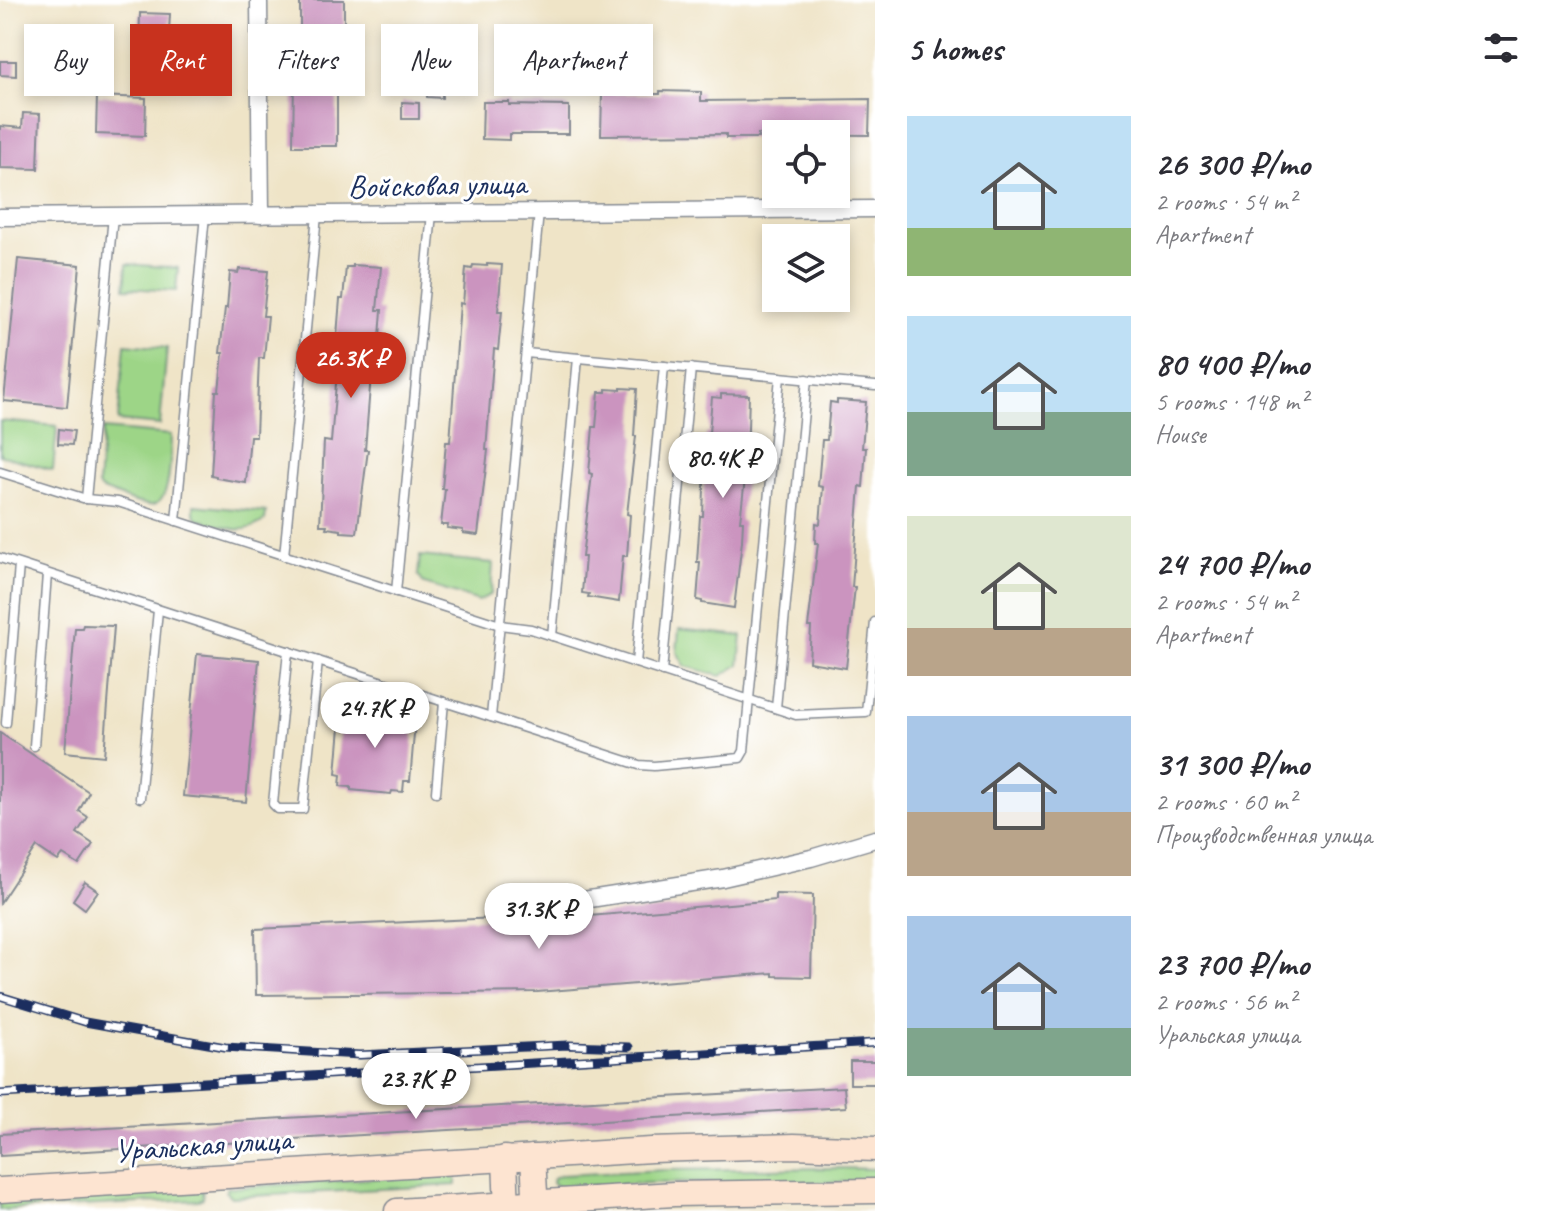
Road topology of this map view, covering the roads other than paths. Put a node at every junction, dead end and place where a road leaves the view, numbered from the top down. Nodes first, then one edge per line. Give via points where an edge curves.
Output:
1 (259, 0) edge
2 (875, 209) edge
3 (539, 212) junction
4 (432, 213) junction
5 (205, 215) junction
6 (261, 215) junction
7 (317, 215) junction
8 (113, 216) junction
9 (0, 217) edge
10 (526, 353) junction
11 (578, 358) junction
12 (664, 366) junction
13 (691, 368) junction
14 (780, 377) junction
15 (807, 379) junction
16 (875, 386) edge
17 (0, 472) edge
18 (86, 499) junction
19 (176, 521) junction
20 (284, 556) junction
21 (0, 558) edge
22 (19, 565) junction
23 (47, 574) junction
24 (396, 592) junction
25 (158, 610) junction
26 (875, 622) edge
27 (500, 625) junction
28 (552, 636) junction
29 (288, 651) junction
30 (318, 661) junction
31 (636, 663) junction
32 (662, 672) junction
33 (749, 700) junction
34 (444, 702) junction
35 (776, 708) junction
36 (491, 717) junction
37 (6, 723) dead end
38 (34, 746) dead end
39 (436, 792) dead end
40 (140, 798) dead end
41 (875, 839) edge
42 (539, 907) dead end
43 (875, 1149) edge
44 (533, 1157) junction
45 (505, 1158) junction
46 (0, 1190) edge
47 (875, 1191) edge
48 (536, 1207) edge
49 (507, 1208) edge
50 (397, 1211) edge

1 - 6 street
2 - 3 street, Войсковая улица
3 - 4 street, Войсковая улица
3 - 10 lane
4 - 7 street, Войсковая улица
4 - 24 lane
5 - 6 street, Войсковая улица
5 - 8 street, Войсковая улица
5 - 19 lane
6 - 7 street, Войсковая улица
7 - 20 lane
8 - 9 street, Войсковая улица
8 - 18 lane
10 - 11 lane
10 - 27 lane
11 - 12 lane
11 - 28 lane
12 - 13 lane
12 - 31 lane
13 - 14 lane
13 - 32 lane
14 - 15 lane
14 - 33 lane
15 - 16 lane
15 - 35 lane
17 - 18 lane
18 - 19 lane via 118,502
19 - 20 lane
20 - 24 lane
21 - 22 lane
22 - 23 lane
22 - 37 lane
23 - 25 lane
23 - 38 lane
24 - 27 lane
25 - 29 lane
25 - 40 lane
26 - 35 lane via 866,712 803,717
27 - 28 lane
27 - 36 lane
28 - 31 lane
29 - 30 lane
29 - 30 lane via 273,804 278,809 303,809
30 - 34 lane
31 - 32 lane
32 - 33 lane
33 - 35 lane
33 - 36 lane via 740,758 654,766
34 - 36 lane
34 - 39 lane
41 - 42 street via 723,878
43 - 44 main road, Уральская улица via 794,1146
44 - 45 main road, Уральская улица
44 - 48 main road
45 - 46 main road, Уральская улица
45 - 49 main road
47 - 48 main road
48 - 49 main road
49 - 50 main road

